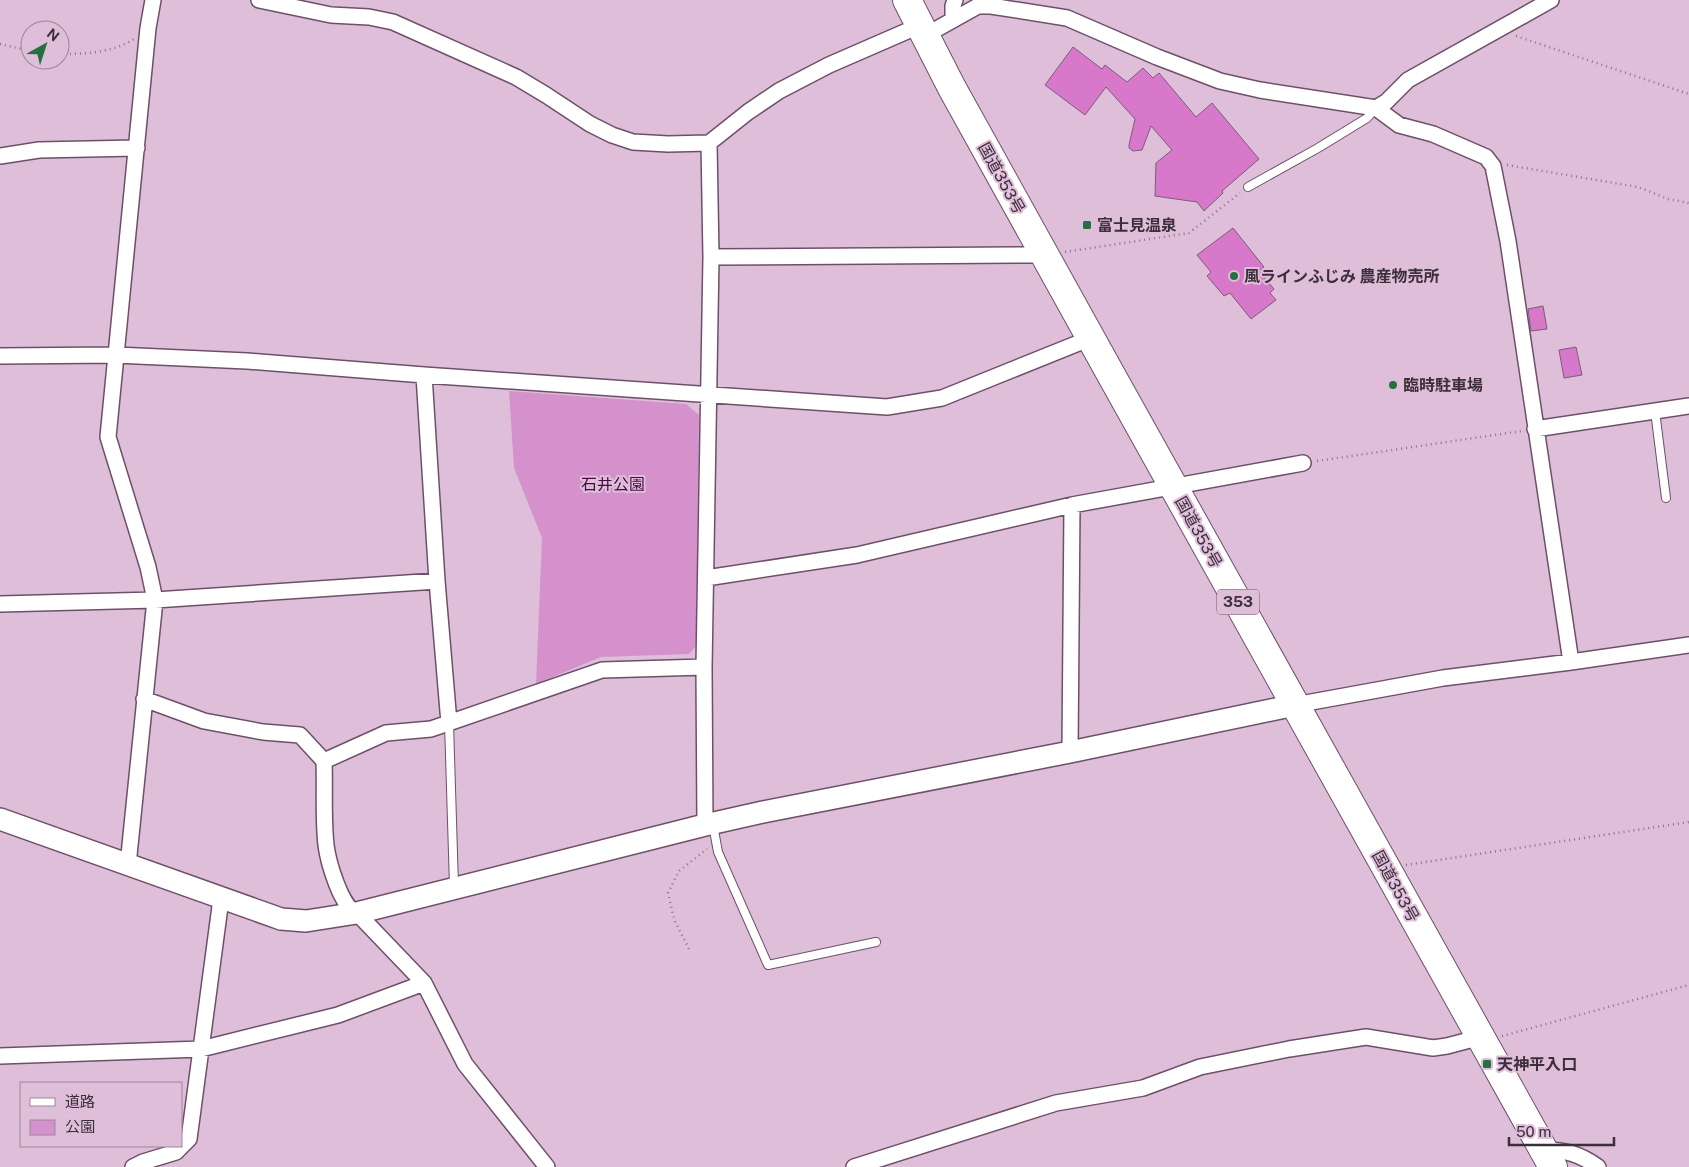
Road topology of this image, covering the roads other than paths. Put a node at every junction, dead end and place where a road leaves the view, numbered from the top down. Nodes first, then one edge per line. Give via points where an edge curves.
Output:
1 (153, 0) edge
2 (259, 0) edge
3 (907, 0) edge
4 (955, 0) edge
5 (1551, 0) edge
6 (953, 19) junction
7 (923, 30) junction
8 (1376, 108) junction
9 (709, 143) junction
10 (137, 148) junction
11 (0, 156) edge
12 (1248, 187) road end
13 (711, 257) junction
14 (1046, 257) junction
15 (1091, 338) junction
16 (116, 354) junction
17 (0, 356) edge
18 (424, 375) junction
19 (708, 395) junction
20 (1689, 406) edge
21 (1655, 411) junction
22 (1535, 429) junction
23 (1304, 463) road end
24 (1174, 486) junction
25 (1666, 498) dead end
26 (1072, 505) junction
27 (706, 578) junction
28 (438, 581) junction
29 (155, 600) junction
30 (0, 604) edge
31 (1689, 645) edge
32 (1571, 662) junction
33 (704, 668) junction
34 (144, 699) junction
35 (1295, 705) junction
36 (449, 723) junction
37 (1070, 752) junction
38 (324, 761) junction
39 (0, 819) edge
40 (711, 830) junction
41 (128, 865) junction
42 (454, 888) junction
43 (221, 899) junction
44 (357, 913) junction
45 (876, 942) dead end
46 (424, 983) junction
47 (1482, 1039) junction
48 (200, 1049) junction
49 (0, 1056) edge
50 (182, 1146) edge
51 (181, 1147) edge
52 (1548, 1159) edge
53 (133, 1167) edge
54 (547, 1167) edge
55 (854, 1167) edge
56 (1598, 1167) edge

1 - 10 street
2 - 9 street via 330,15 393,22 516,77 590,124 633,142
3 - 7 highway, 国道353号 / 353
4 - 6 street
5 - 8 street via 1408,80
6 - 7 street
6 - 8 street via 978,6 1067,18 1220,81
7 - 9 street via 829,65 779,90
7 - 14 highway, 国道353号 / 353
8 - 12 lane via 1359,123
8 - 22 street via 1399,126 1442,138 1486,157 1493,166 1508,242
9 - 13 street
10 - 11 street via 39,150
10 - 16 street
13 - 14 street
13 - 19 street
14 - 15 highway, 国道353号 / 353
15 - 19 street via 942,398 887,406
15 - 24 highway, 国道353号 / 353
16 - 17 street
16 - 18 street
16 - 29 street via 108,437
18 - 19 street
18 - 28 street
19 - 27 street
20 - 21 street
21 - 22 street
21 - 25 lane
22 - 32 street
23 - 24 street
24 - 26 street
24 - 35 highway, 国道353号 / 353
26 - 27 street via 857,555
26 - 37 street
27 - 33 street
28 - 29 street
28 - 36 street
29 - 30 street
29 - 34 street
31 - 32 street
32 - 35 street via 1443,678
33 - 36 street via 602,670
33 - 40 street
34 - 38 street via 204,721 262,732 300,735
34 - 41 street
35 - 37 street
35 - 47 highway, 国道353号 / 353
36 - 38 street via 431,729 386,733
36 - 42 lane
37 - 40 street via 763,812
38 - 44 street via 326,846 338,888
39 - 41 street
40 - 42 street
40 - 45 lane via 768,965
41 - 43 street
42 - 44 street
43 - 44 street via 281,919 306,921
43 - 48 street
44 - 46 street
46 - 48 street via 338,1016
46 - 54 street via 465,1064
47 - 52 highway, 国道353号 / 353
47 - 55 street via 1433,1048 1366,1036 1289,1048 1200,1067 1143,1088 1056,1103
48 - 49 street
48 - 50 street via 190,1139
51 - 53 street via 176,1152
52 - 56 street via 1561,1150 1576,1154

